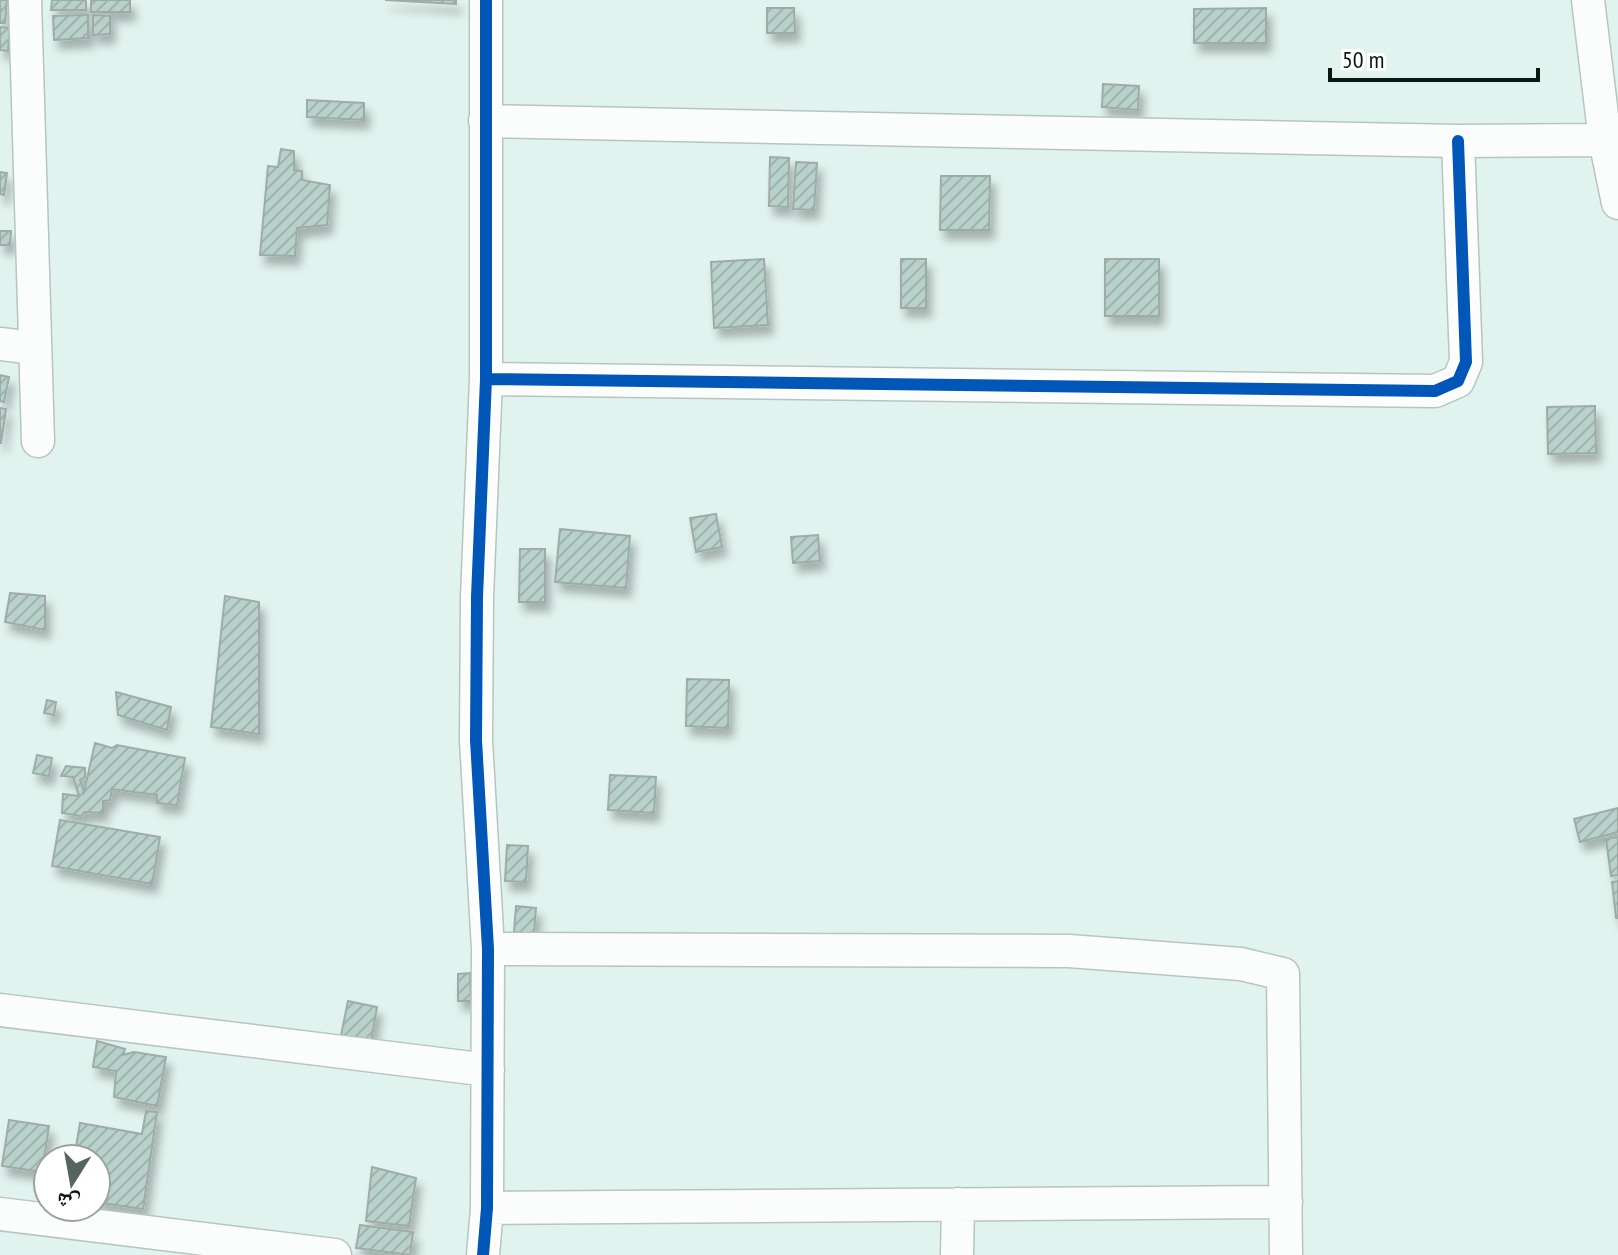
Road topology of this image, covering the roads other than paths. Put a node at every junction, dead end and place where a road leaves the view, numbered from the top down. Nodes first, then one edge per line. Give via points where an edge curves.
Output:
1 (25, 0) edge
2 (486, 0) edge
3 (1588, 0) edge
4 (485, 121) junction
5 (1605, 140) junction
6 (1458, 141) junction
7 (1618, 203) edge
8 (0, 344) edge
9 (34, 348) junction
10 (486, 379) junction
11 (38, 441) dead end
12 (488, 949) junction
13 (0, 1010) edge
14 (488, 1070) junction
15 (1286, 1202) junction
16 (958, 1204) junction
17 (487, 1208) junction
18 (0, 1214) edge
19 (335, 1255) edge
20 (483, 1255) edge
21 (957, 1255) edge
22 (1286, 1255) edge

1 - 9 street
2 - 4 street
3 - 5 street
4 - 6 street
4 - 10 street
5 - 6 street
5 - 7 street
6 - 10 street via 1466,362 1458,381 1435,391
8 - 9 street
9 - 11 street
10 - 12 street via 476,740
12 - 14 street
12 - 15 street via 1069,951 1241,964 1283,974
13 - 14 street
14 - 17 street
15 - 16 street
15 - 22 street
16 - 17 street
16 - 21 street
17 - 20 street
18 - 19 street

